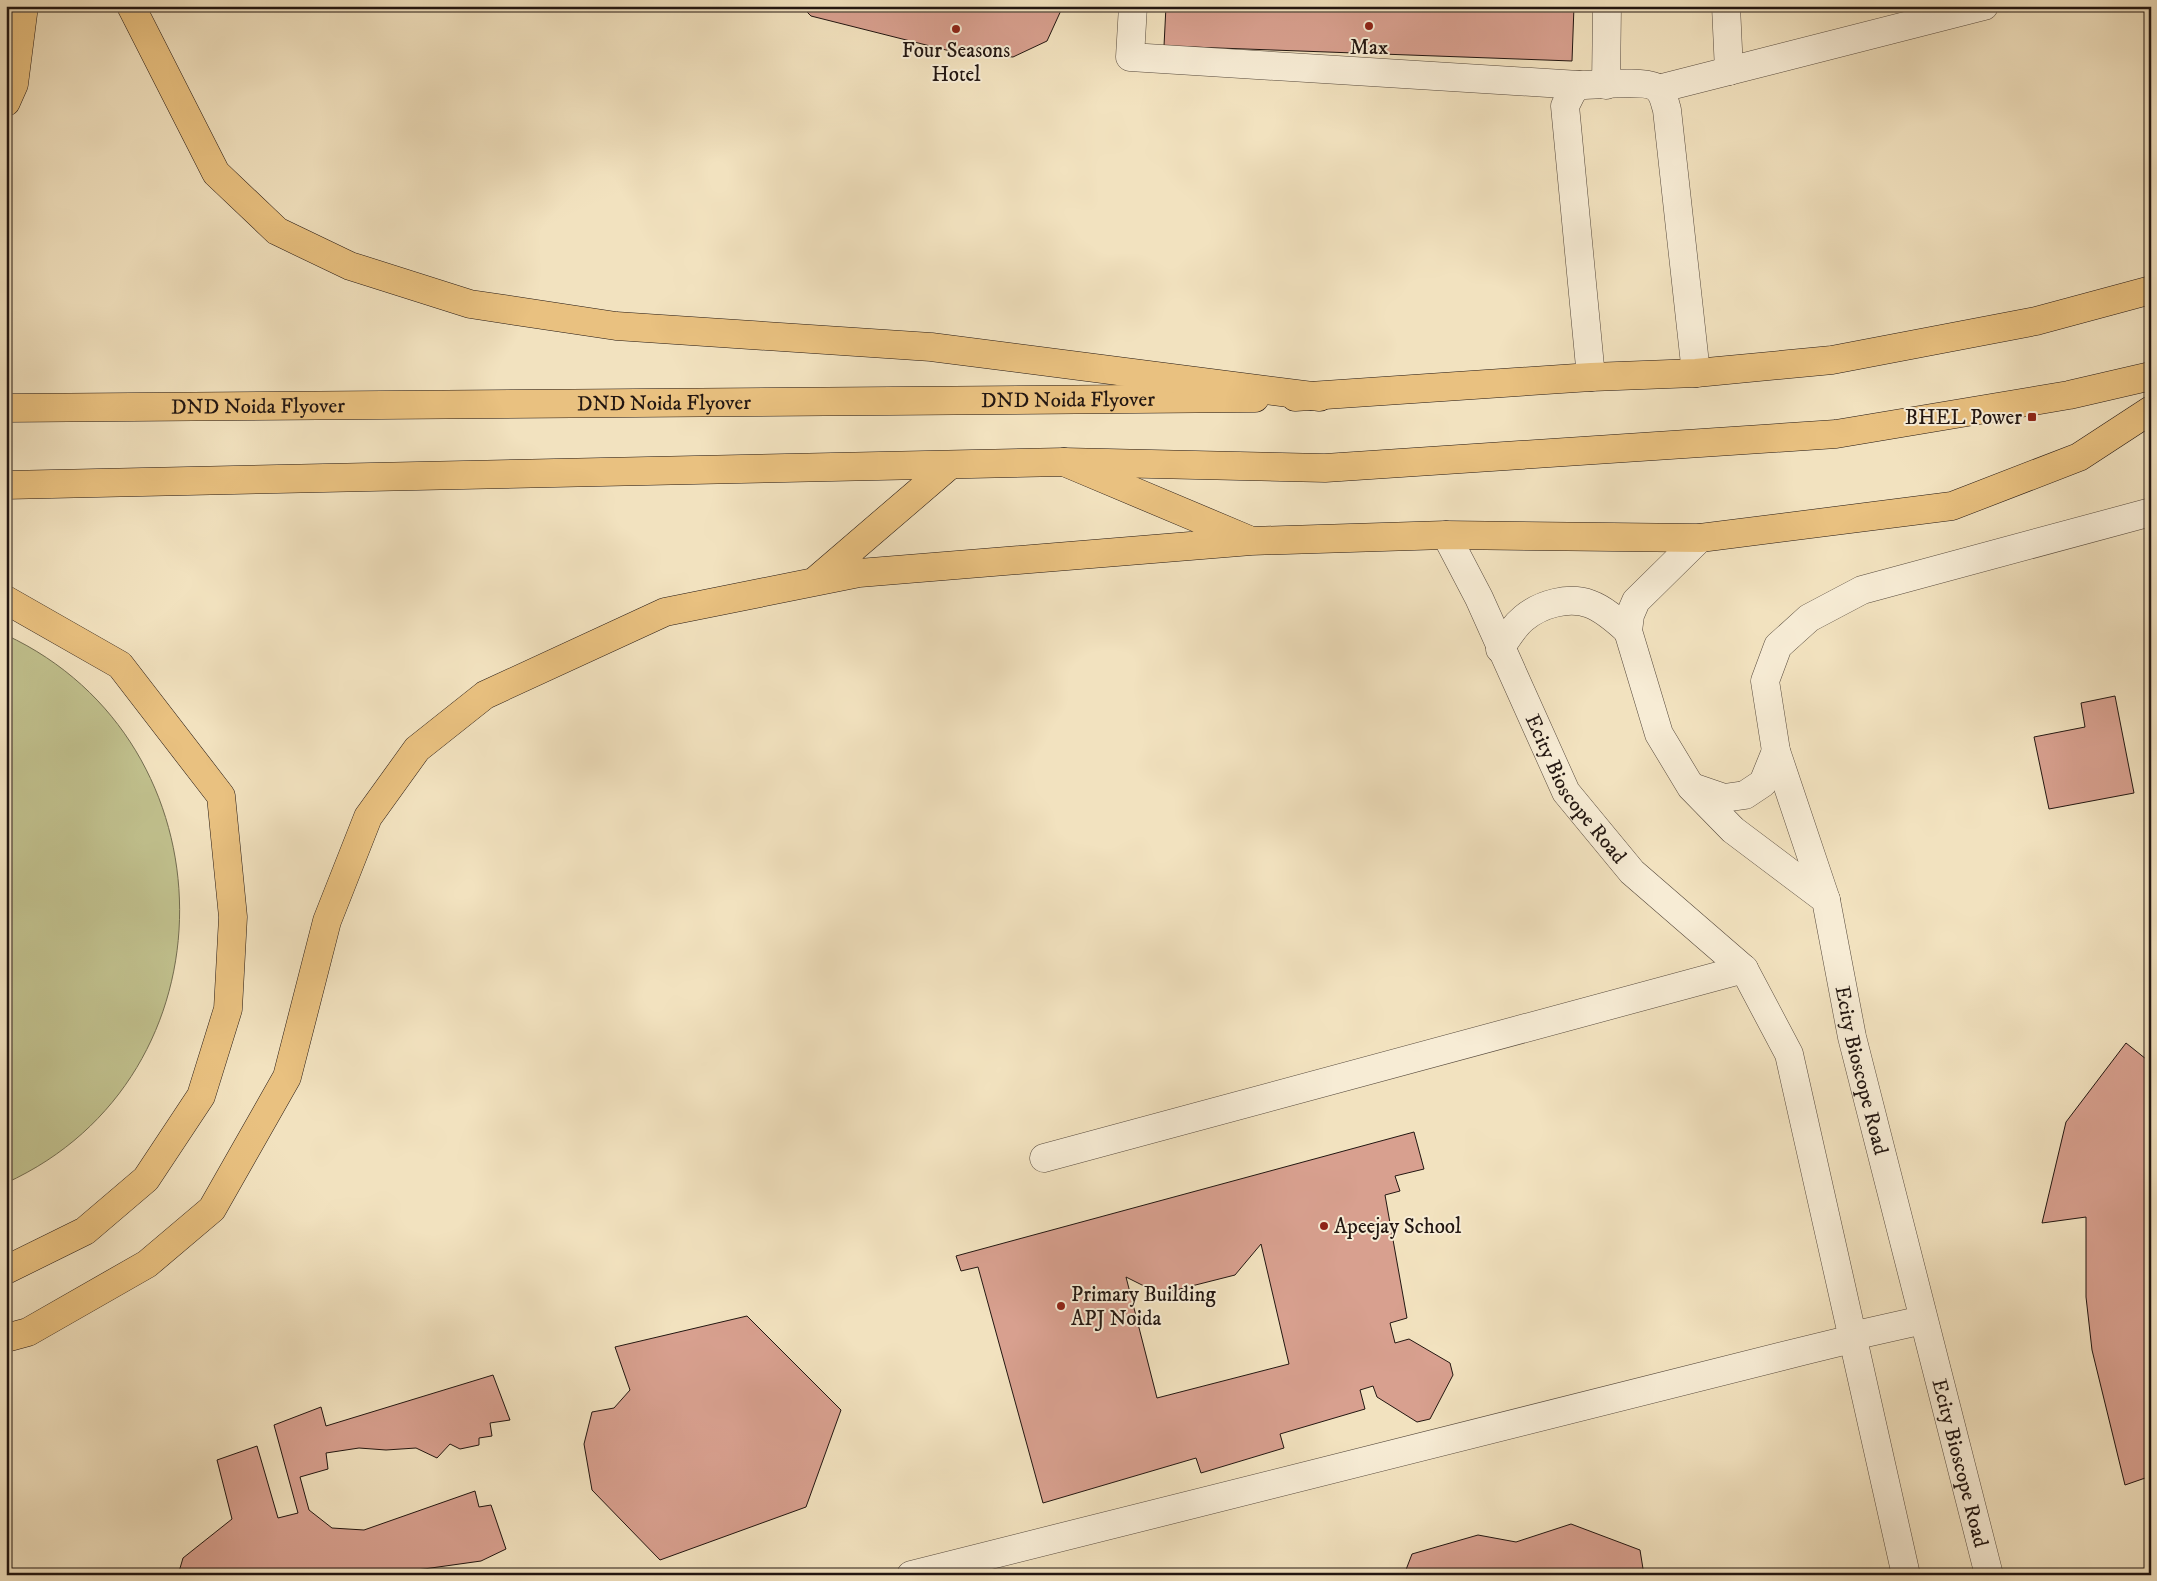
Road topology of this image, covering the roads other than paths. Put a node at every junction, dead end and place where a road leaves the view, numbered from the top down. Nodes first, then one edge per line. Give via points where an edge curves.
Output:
1 (24, 6) edge
2 (131, 6) edge
3 (1133, 6) edge
4 (1607, 6) edge
5 (1726, 6) edge
6 (1984, 6) edge
7 (1729, 71) junction
8 (1579, 85) junction
9 (1606, 85) junction
10 (1658, 89) junction
11 (6, 102) edge
12 (2151, 290) edge
13 (1696, 373) junction
14 (2151, 376) edge
15 (1591, 377) junction
16 (1320, 397) junction
17 (6, 408) edge
18 (2151, 410) edge
19 (1064, 462) junction
20 (950, 465) junction
21 (6, 485) edge
22 (2151, 512) edge
23 (1446, 535) junction
24 (1700, 538) junction
25 (1251, 541) junction
26 (813, 583) junction
27 (6, 600) edge
28 (1628, 631) junction
29 (1500, 648) junction
30 (1776, 752) junction
31 (1691, 787) junction
32 (1826, 900) junction
33 (1744, 969) junction
34 (1044, 1158) dead end
35 (6, 1270) edge
36 (1923, 1320) junction
37 (1852, 1336) junction
38 (6, 1338) edge
39 (911, 1575) edge
40 (1906, 1575) edge
41 (1989, 1575) edge

1 - 11 main road via 14,84
2 - 16 main road via 216,173 277,231 350,266 470,304 616,326 931,347
3 - 8 lane via 1130,57
4 - 9 lane
5 - 7 lane
6 - 7 lane
7 - 10 lane
8 - 9 lane
8 - 15 lane via 1565,106
9 - 10 lane via 1648,84
10 - 13 lane via 1667,110
12 - 13 main road via 2036,321 1832,360
13 - 15 main road
14 - 19 main road via 2069,395 1836,434 1325,468
15 - 16 main road
16 - 17 main road, DND Noida Flyover
18 - 24 main road via 2080,457 1952,506
19 - 20 main road
19 - 25 main road
20 - 21 main road
20 - 26 main road
22 - 30 lane, Ecity Bioscope Road via 1862,590 1809,618 1778,646 1765,681
23 - 24 main road
23 - 25 main road
23 - 29 lane, Ecity Bioscope Road via 1479,598
24 - 28 lane via 1636,602
25 - 26 main road via 859,573
26 - 38 main road via 665,612 485,695 417,750 368,817 327,921 287,1077 212,1210 147,1264 28,1332
27 - 35 main road via 120,665 221,796 233,917 228,1009 201,1096 146,1179 85,1232
28 - 29 lane via 1591,604 1564,601 1547,605 1524,618
28 - 31 lane via 1658,734
29 - 33 lane, Ecity Bioscope Road via 1566,792 1632,872
30 - 31 lane via 1763,783 1745,795 1724,798
30 - 32 lane, Ecity Bioscope Road
31 - 32 lane via 1733,830
32 - 36 lane, Ecity Bioscope Road via 1852,1038
33 - 34 lane
33 - 37 lane, Ecity Bioscope Road via 1789,1054
36 - 37 lane
36 - 41 lane, Ecity Bioscope Road
37 - 39 lane via 1852,1339
37 - 40 lane, Ecity Bioscope Road

